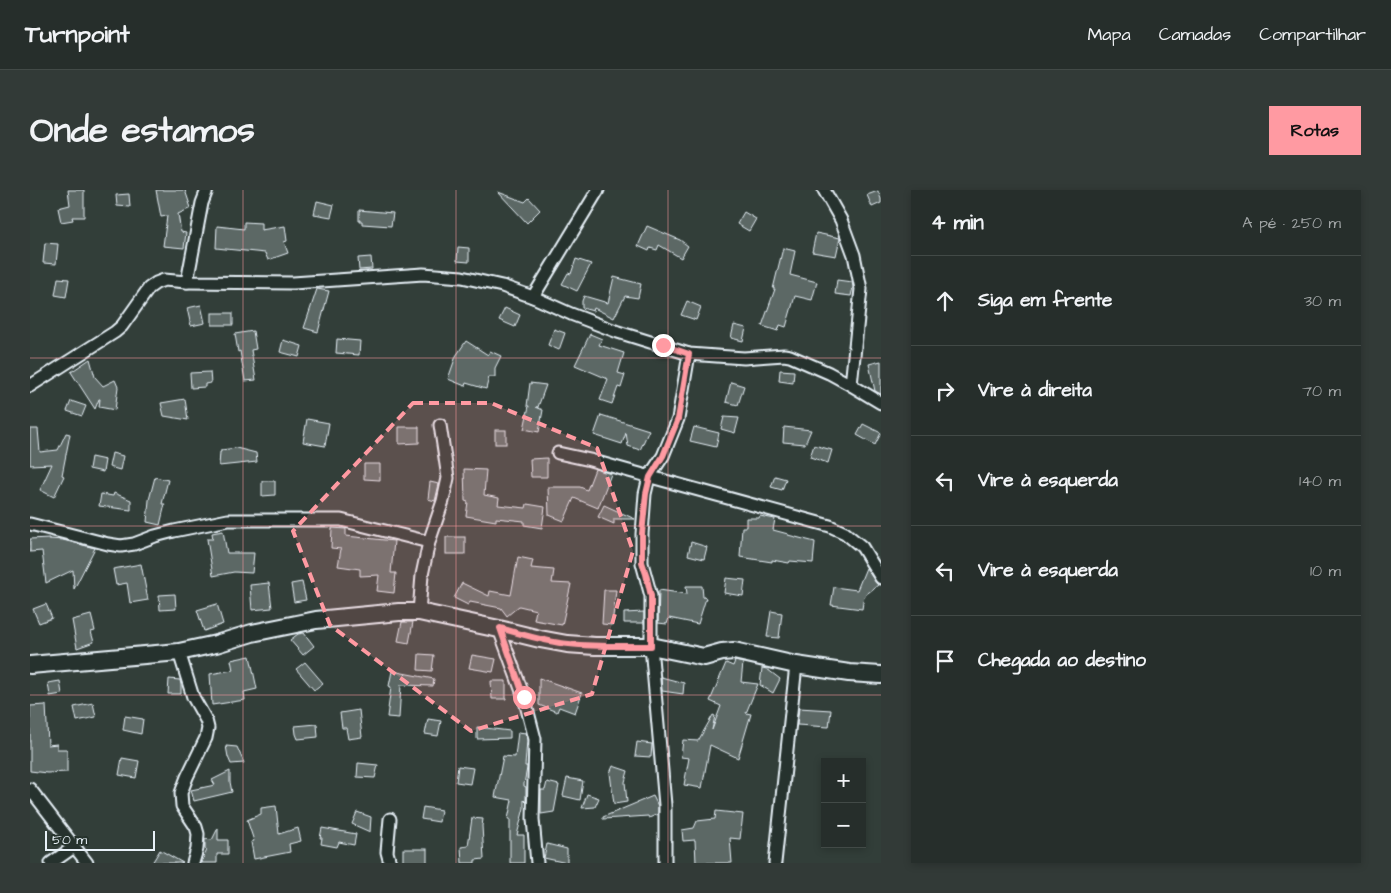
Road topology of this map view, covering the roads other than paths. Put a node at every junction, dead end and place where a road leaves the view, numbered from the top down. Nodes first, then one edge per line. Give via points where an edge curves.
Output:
1 (207, 190) edge
2 (598, 190) edge
3 (824, 190) edge
4 (187, 282) junction
5 (533, 297) junction
6 (689, 354) junction
7 (851, 385) junction
8 (30, 386) edge
9 (881, 403) edge
10 (440, 425) dead end
11 (558, 453) dead end
12 (650, 477) junction
13 (30, 524) edge
14 (429, 542) junction
15 (881, 578) edge
16 (419, 612) junction
17 (500, 628) junction
18 (651, 646) junction
19 (179, 652) junction
20 (796, 665) junction
21 (30, 666) edge
22 (881, 675) edge
23 (30, 789) edge
24 (390, 819) dead end
25 (74, 847) junction
26 (51, 863) edge
27 (87, 863) edge
28 (193, 863) edge
29 (390, 863) edge
30 (537, 863) edge
31 (665, 863) edge
32 (775, 863) edge

1 - 4 street
2 - 5 street
3 - 7 street via 841,220 854,255 861,289
4 - 5 street via 292,283 423,274 462,277
4 - 8 street via 164,280 156,283 115,332
5 - 6 street via 618,332
6 - 7 street via 744,358 790,356
6 - 12 street via 678,419 663,456
7 - 9 street
10 - 14 street via 448,478
11 - 12 street
12 - 15 street via 830,526 862,547
12 - 18 street via 643,524 642,562 651,596
13 - 14 street via 122,546 228,520 341,520
14 - 16 street
16 - 17 street
16 - 19 street via 316,620
17 - 18 street via 566,644
17 - 30 street via 535,739 533,819
18 - 20 street via 704,657 734,651
18 - 31 street via 665,806
19 - 21 street
19 - 28 street via 193,697 208,728 181,793 182,806 198,834 198,849
20 - 22 street
20 - 32 street
23 - 25 street
24 - 29 street via 387,852
25 - 26 street
25 - 27 street

